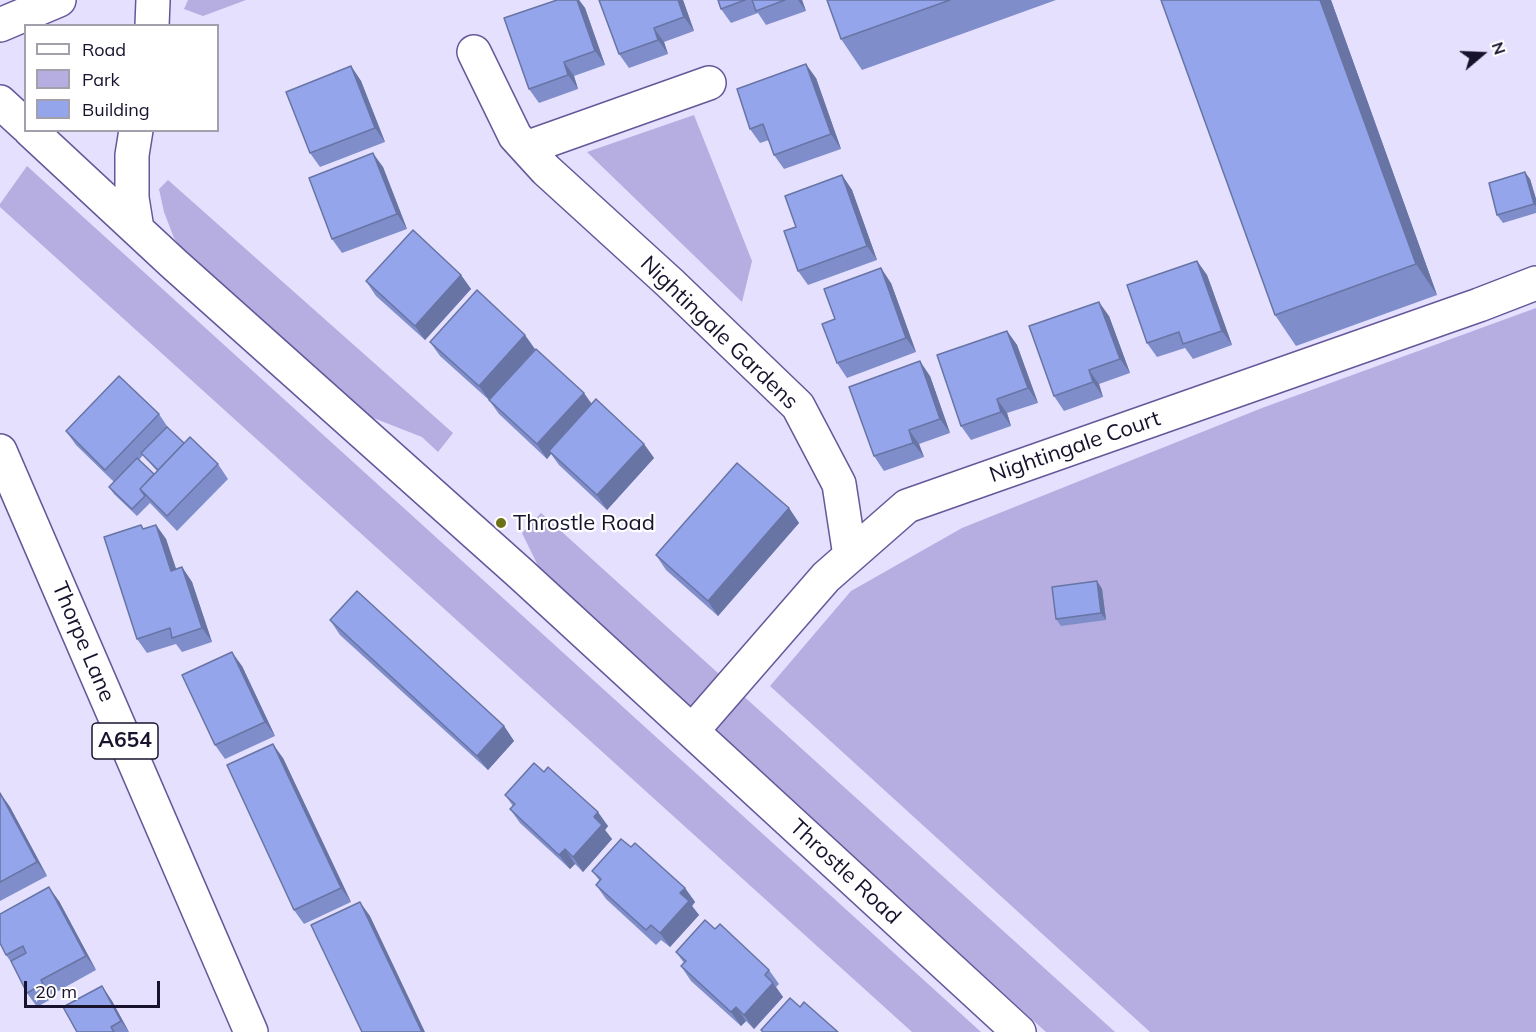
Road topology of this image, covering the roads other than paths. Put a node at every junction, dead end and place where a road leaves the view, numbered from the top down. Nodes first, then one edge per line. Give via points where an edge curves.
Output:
1 (58, 0) edge
2 (153, 0) edge
3 (152, 24) edge
4 (0, 25) edge
5 (474, 52) dead end
6 (709, 83) dead end
7 (0, 102) edge
8 (24, 124) edge
9 (32, 132) edge
10 (136, 132) edge
11 (526, 148) junction
12 (137, 230) junction
13 (1536, 283) edge
14 (0, 451) edge
15 (850, 556) junction
16 (692, 731) junction
17 (251, 1032) edge
18 (1019, 1032) edge

1 - 4 street
2 - 3 street
5 - 11 street, Nightingale Gardens via 515,136
6 - 11 street
7 - 8 street
9 - 12 street, Throstle Road
10 - 12 street via 132,198
11 - 15 street, Nightingale Gardens via 798,406 838,484
12 - 16 street, Throstle Road
13 - 15 street, Nightingale Court via 907,506
14 - 17 street, Thorpe Lane / A654
15 - 16 street, Nightingale Court via 826,577
16 - 18 street, Throstle Road

